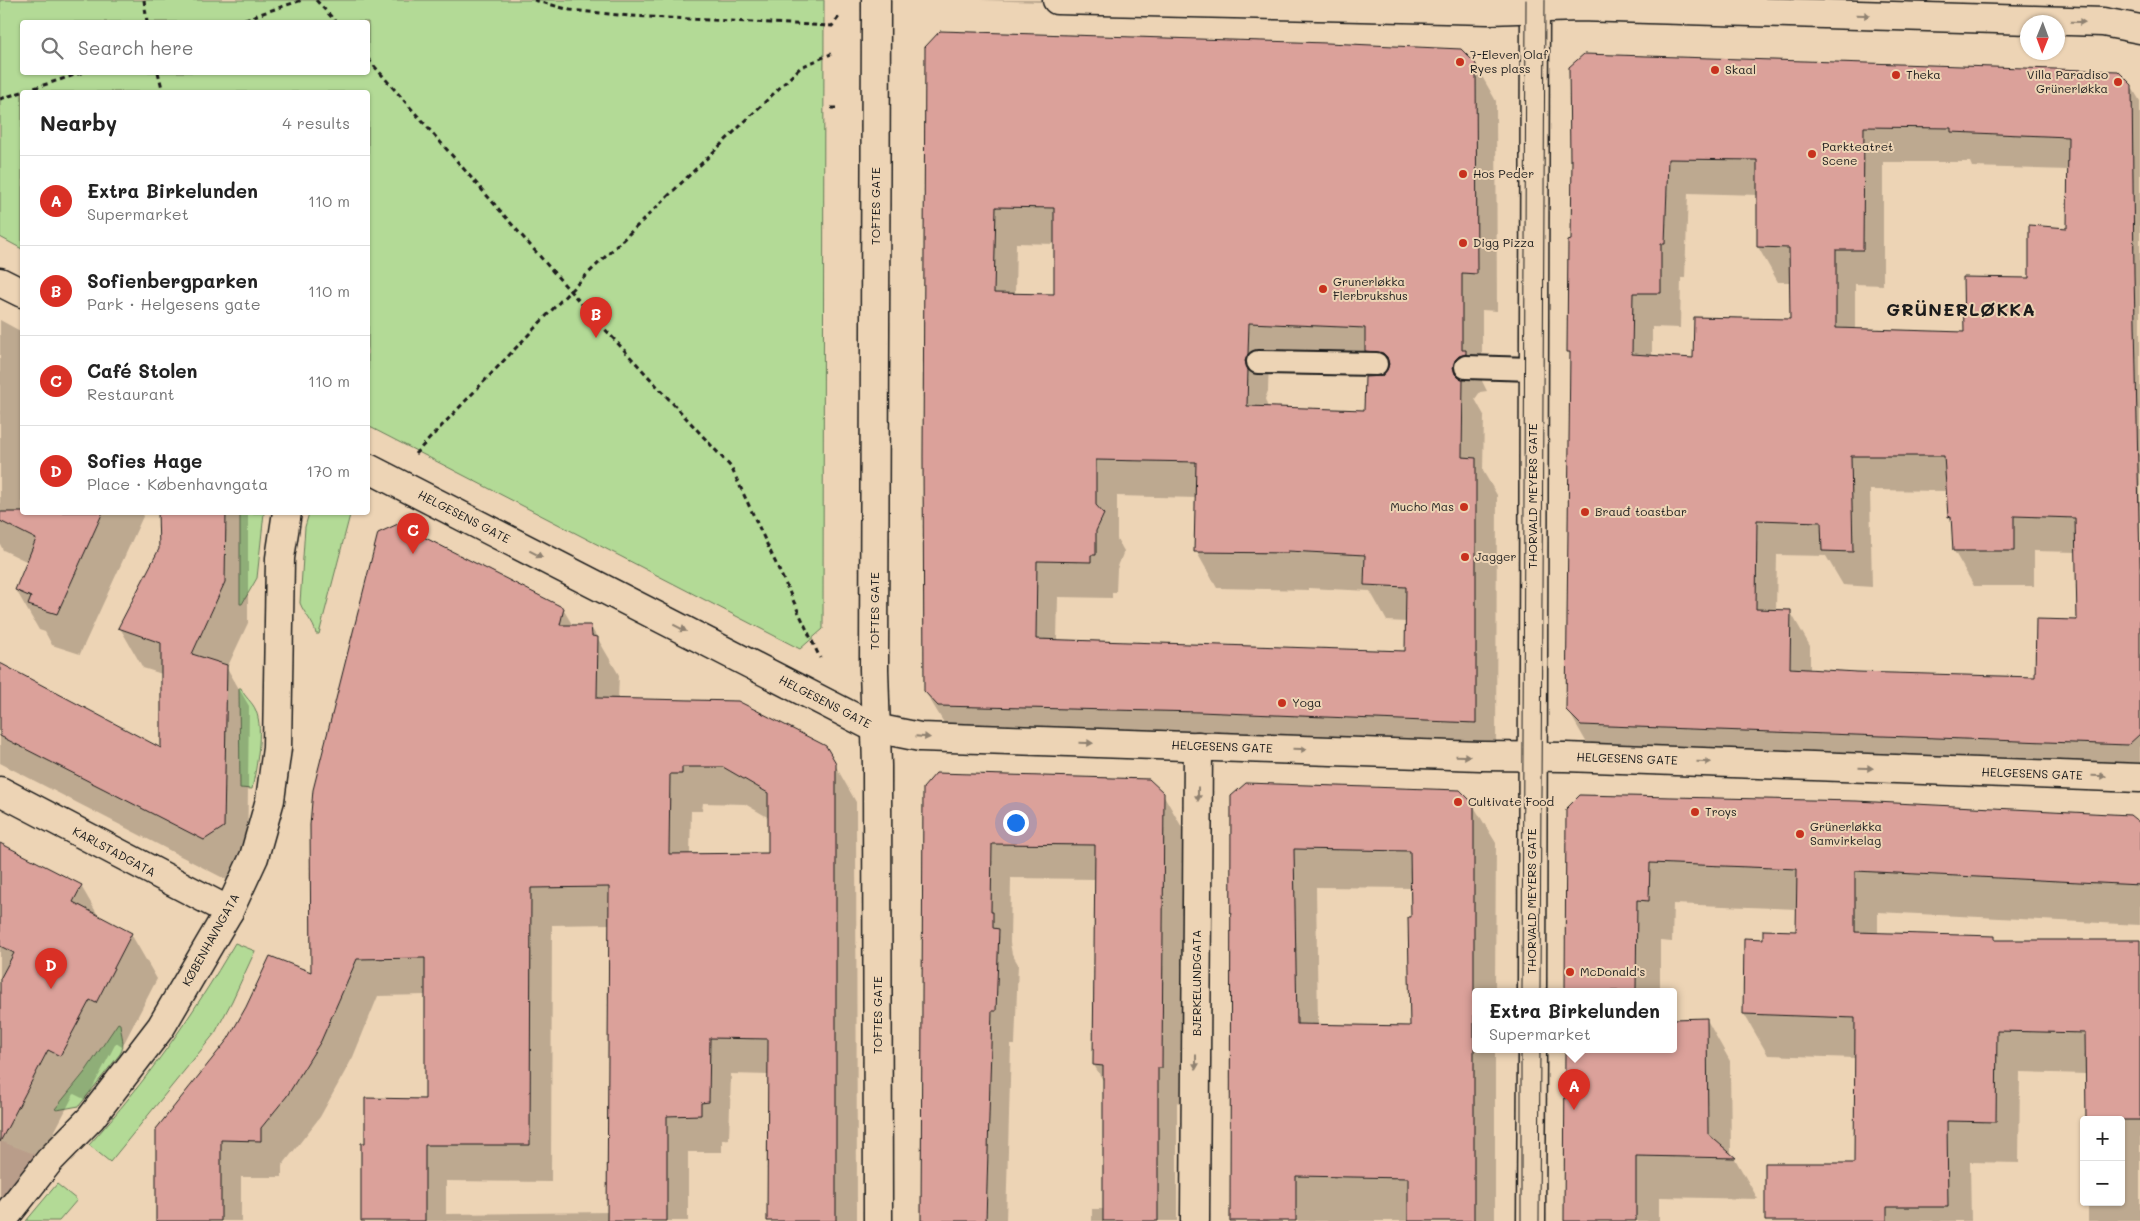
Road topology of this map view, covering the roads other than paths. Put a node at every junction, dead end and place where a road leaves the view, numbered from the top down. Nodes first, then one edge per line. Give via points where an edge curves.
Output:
1 (876, 0) edge
2 (1057, 0) edge
3 (1535, 4) edge
4 (2140, 29) edge
5 (0, 282) edge
6 (20, 292) edge
7 (1258, 362) dead end
8 (1376, 364) dead end
9 (1466, 367) dead end
10 (1533, 369) junction
11 (370, 469) edge
12 (287, 515) edge
13 (875, 728) junction
14 (1198, 746) junction
15 (1533, 757) junction
16 (2140, 778) edge
17 (0, 791) edge
18 (229, 911) junction
19 (1532, 988) edge
20 (1532, 1053) edge
21 (2, 1221) edge
22 (878, 1221) edge
23 (1195, 1221) edge
24 (1531, 1221) edge

1 - 13 street, TOFTES GATE
2 - 3 street via 1489,10
3 -> 4 street via 2103,22
3 - 10 street, THORVALD MEYERS GATE
5 - 6 street
7 - 8 lane
9 - 10 lane
10 - 15 street, THORVALD MEYERS GATE
11 -> 13 street, HELGESENS GATE
12 - 18 street, KØBENHAVNGATA via 280,558 278,748 270,800 254,857
13 -> 14 street, HELGESENS GATE via 920,737
13 - 22 street, TOFTES GATE
14 -> 15 street, HELGESENS GATE
14 -> 23 street, BJERKELUNDGATA
15 -> 16 street, HELGESENS GATE
15 - 19 street, THORVALD MEYERS GATE
17 - 18 street, KARLSTADGATA
18 - 21 street, KØBENHAVNGATA via 161,1028 91,1118 50,1160
20 - 24 street

